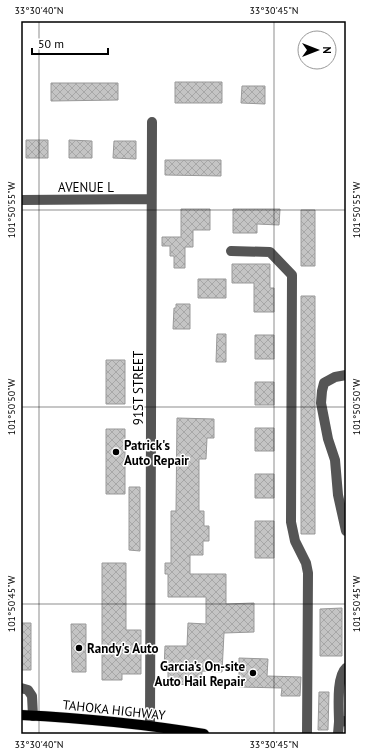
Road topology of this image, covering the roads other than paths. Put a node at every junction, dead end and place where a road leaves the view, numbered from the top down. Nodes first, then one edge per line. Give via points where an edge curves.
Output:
1 (152, 122) dead end
2 (151, 199) junction
3 (21, 200) edge
4 (231, 251) dead end
5 (346, 375) edge
6 (346, 531) edge
7 (346, 668) edge
8 (21, 688) edge
9 (21, 715) edge
10 (33, 716) junction
11 (343, 722) edge
12 (150, 726) junction
13 (204, 734) edge
14 (307, 734) edge
15 (338, 734) edge

1 - 2 street, 91ST STREET
2 - 3 street, AVENUE L
2 - 12 street, 91ST STREET
4 - 14 street via 270,252 292,275 291,522 295,541 308,573
5 - 6 street via 324,382 321,403 335,460 338,496
7 - 11 street via 342,672 340,686
8 - 10 street via 28,690 32,696
9 - 10 main road, TAHOKA HIGHWAY
10 - 12 main road, TAHOKA HIGHWAY
11 - 15 street
12 - 13 main road, TAHOKA HIGHWAY

